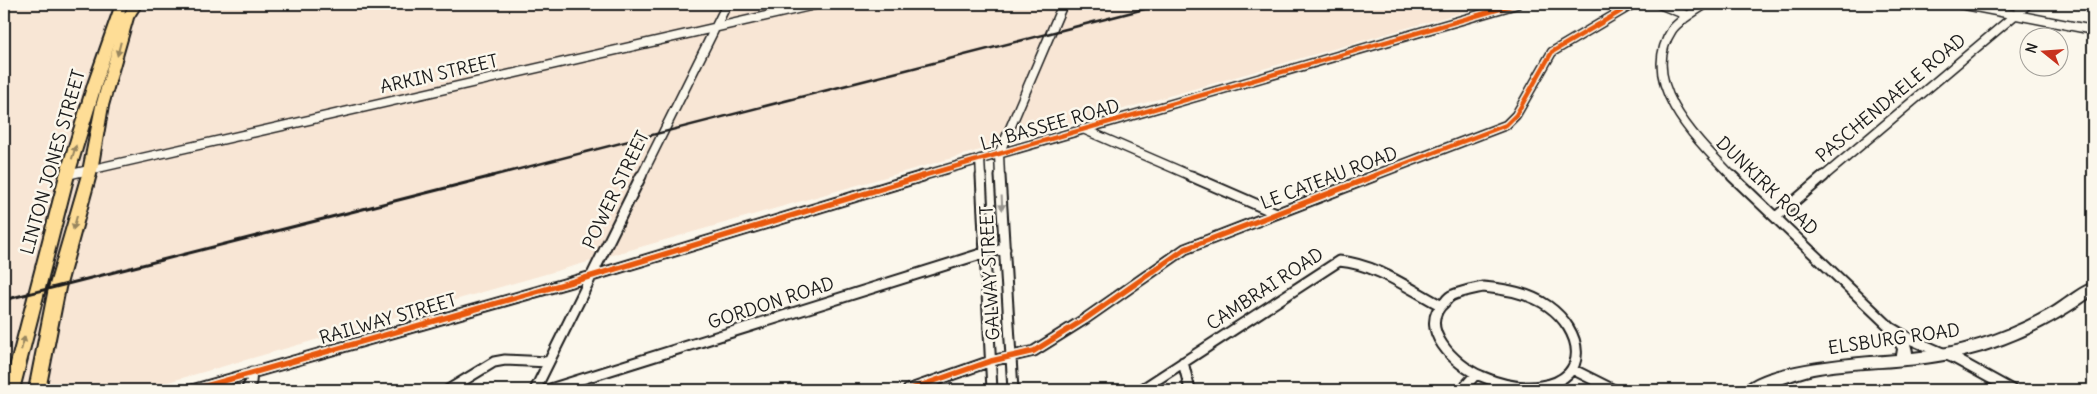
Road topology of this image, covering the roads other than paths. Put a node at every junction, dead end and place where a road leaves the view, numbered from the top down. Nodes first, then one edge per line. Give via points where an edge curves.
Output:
1 (124, 4) edge
2 (136, 4) edge
3 (727, 4) edge
4 (819, 4) edge
5 (1063, 4) edge
6 (1517, 4) edge
7 (1632, 4) edge
8 (1659, 4) edge
9 (1706, 4) edge
10 (1960, 4) edge
11 (2028, 4) edge
12 (2016, 14) junction
13 (1686, 15) junction
14 (715, 28) junction
15 (2093, 30) edge
16 (101, 112) junction
17 (85, 116) junction
18 (1083, 129) junction
19 (999, 154) junction
20 (980, 159) junction
21 (90, 171) junction
22 (67, 175) junction
23 (1276, 213) junction
24 (1776, 217) junction
25 (1005, 249) junction
26 (984, 253) junction
27 (592, 276) junction
28 (2093, 288) edge
29 (1440, 305) junction
30 (1892, 329) junction
31 (1946, 355) junction
32 (1011, 357) junction
33 (991, 360) junction
34 (1901, 360) junction
35 (549, 362) junction
36 (1183, 362) junction
37 (1572, 369) junction
38 (252, 372) junction
39 (1475, 375) junction
40 (11, 390) edge
41 (37, 390) edge
42 (192, 390) edge
43 (246, 390) edge
44 (448, 390) edge
45 (535, 390) edge
46 (547, 390) edge
47 (908, 390) edge
48 (992, 390) edge
49 (1013, 390) edge
50 (1141, 390) edge
51 (1190, 390) edge
52 (1462, 390) edge
53 (1614, 390) edge
54 (1750, 390) edge
55 (2012, 390) edge

1 - 17 main road, LINTON JONES STREET
2 -> 16 main road, LINTON JONES STREET via 127,18
3 - 14 street, POWER STREET
4 - 14 street, ARKIN STREET
5 - 19 street
6 - 18 street, LA BASSEE ROAD
7 - 23 street, LE CATEAU ROAD via 1552,52 1516,115 1506,125
8 - 13 street
9 - 13 street, DUNKIRK ROAD
10 - 12 street
11 - 12 street, PASCHENDAELE ROAD
12 - 15 street
12 - 24 street, PASCHENDAELE ROAD
13 - 24 street, DUNKIRK ROAD via 1662,50 1661,74 1668,99 1679,119 1704,148
14 - 21 street, ARKIN STREET
14 - 27 street, POWER STREET
16 - 17 main road
16 - 21 main road, LINTON JONES STREET
22 -> 17 main road, LINTON JONES STREET
18 - 19 street, LA BASSEE ROAD
18 - 23 street
19 - 20 street, LA BASSEE ROAD
19 -> 25 street, GALWAY STREET
20 - 26 street, GALWAY STREET
20 - 27 street, LA BASSEE ROAD
21 - 22 street, ARKIN STREET
21 -> 41 main road, LINTON JONES STREET via 60,273
40 -> 22 main road, LINTON JONES STREET
23 - 32 street, LE CATEAU ROAD via 1186,249 1034,351
24 - 30 street, DUNKIRK ROAD
25 - 26 street, GORDON ROAD
25 - 32 street, GALWAY STREET
26 - 33 street, GALWAY STREET
26 - 46 street, GORDON ROAD
27 - 35 street, POWER STREET
27 - 38 street, RAILWAY STREET
28 - 31 main road, ELSBURG ROAD via 2048,319 2000,339
29 - 36 street, CAMBRAI ROAD via 1362,265 1339,261
29 - 37 street via 1457,292 1469,288 1497,287 1527,295 1553,311 1572,331 1577,354
29 - 39 street via 1434,321 1438,340 1452,359
30 - 31 street, DUNKIRK ROAD
30 - 34 main road via 1905,348 1905,356
31 - 34 main road, ELSBURG ROAD
31 - 55 street
32 - 33 street, LE CATEAU ROAD
32 - 49 street, GALWAY STREET
33 - 47 street, LE CATEAU ROAD
33 - 48 street, GALWAY STREET
34 - 54 main road, ELSBURG ROAD via 1812,370 1763,382
35 - 44 street via 494,362
35 - 45 street, POWER STREET
36 - 50 street, CAMBRAI ROAD
36 - 51 street
37 - 39 street via 1552,384 1528,388 1501,385
37 - 53 street
38 - 42 street, RAILWAY STREET
38 - 43 street via 252,382
39 - 52 street

